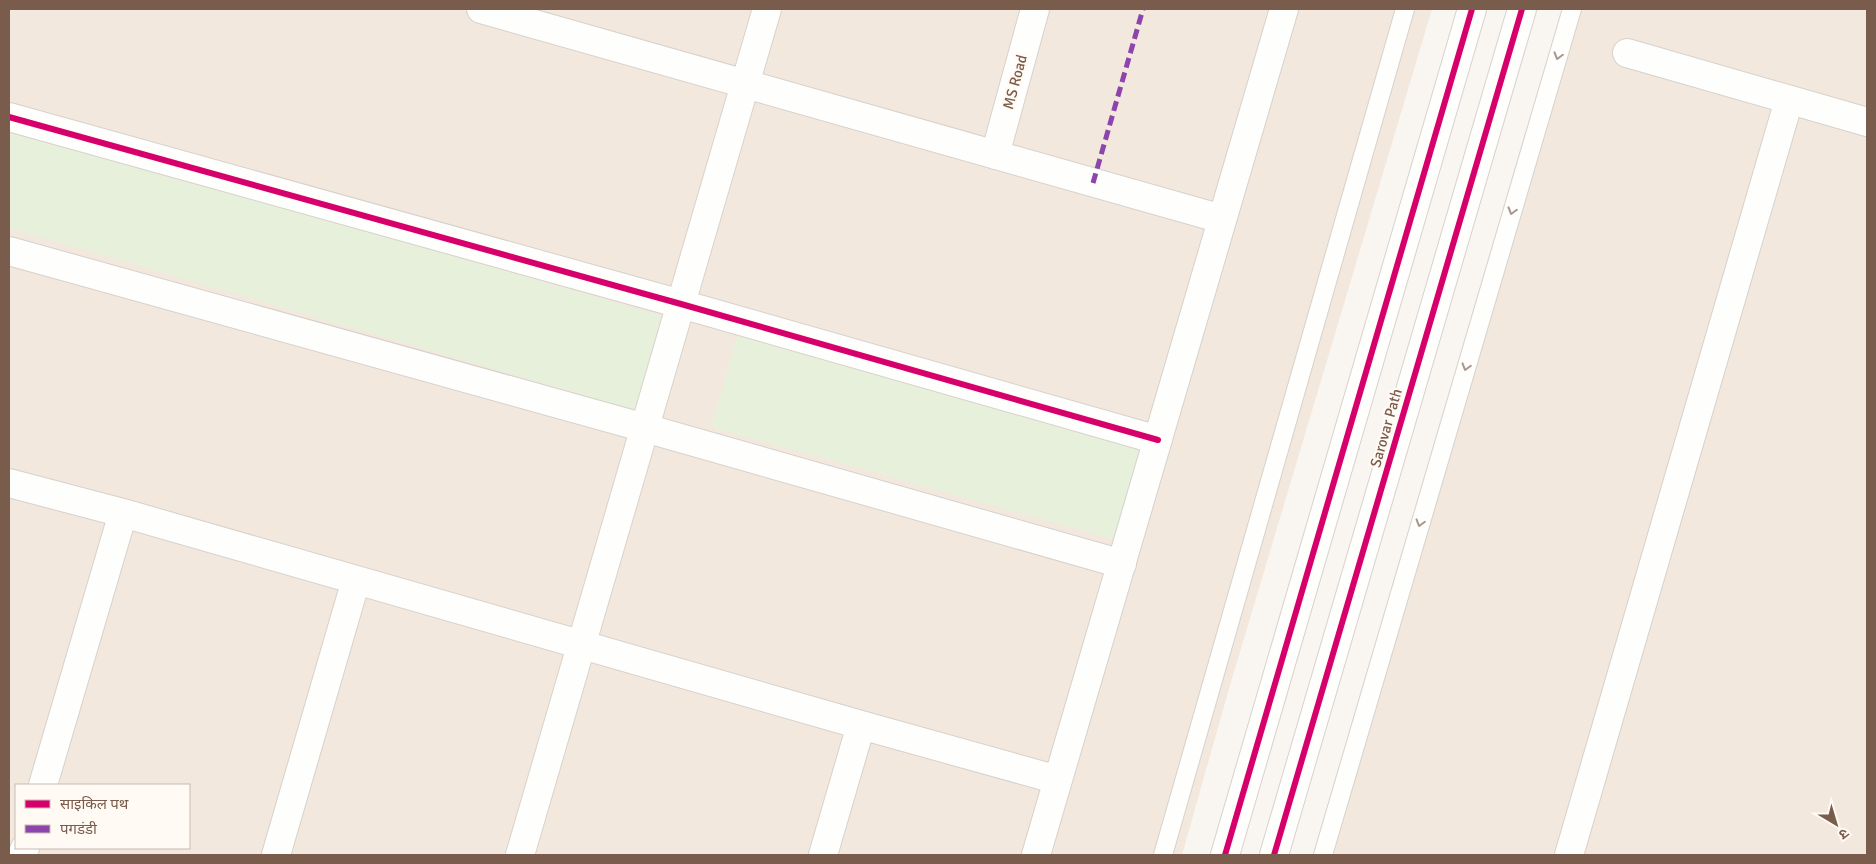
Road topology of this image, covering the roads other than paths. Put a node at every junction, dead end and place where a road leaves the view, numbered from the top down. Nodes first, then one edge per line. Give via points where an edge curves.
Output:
1 (767, 9) edge
2 (1035, 9) edge
3 (1284, 9) edge
4 (1405, 9) edge
5 (1472, 9) edge
6 (1522, 9) edge
7 (1572, 9) edge
8 (488, 10) edge
9 (1627, 53) dead end
10 (746, 83) junction
11 (1789, 100) junction
12 (9, 117) edge
13 (1867, 122) edge
14 (995, 155) junction
15 (1222, 220) junction
16 (9, 251) edge
17 (681, 304) junction
18 (645, 428) junction
19 (1158, 440) junction
20 (9, 483) edge
21 (123, 513) junction
22 (1122, 564) junction
23 (356, 580) junction
24 (582, 644) junction
25 (861, 725) junction
26 (1058, 780) junction
27 (43, 784) edge
28 (276, 855) edge
29 (520, 855) edge
30 (823, 855) edge
31 (1036, 855) edge
32 (1163, 855) edge
33 (1225, 855) edge
34 (1274, 855) edge
35 (1323, 855) edge
36 (1569, 855) edge

1 - 10 street
2 - 14 street, MS Road
3 - 15 street
4 - 32 lane
5 - 33 street
6 - 34 street, Sarovar Path
7 -> 35 lane
8 - 10 street
9 - 11 street
10 - 14 street
10 - 17 street
11 - 13 street
11 - 36 street
12 - 17 street
14 - 15 street
15 - 19 street
16 - 18 street
17 - 18 street
17 - 19 street
18 - 22 street
18 - 24 street
19 - 22 street
20 - 21 street
21 - 23 street
21 - 27 street
22 - 26 street
23 - 24 street
23 - 28 street
24 - 25 street
24 - 29 street
25 - 26 street
25 - 30 street
26 - 31 street

